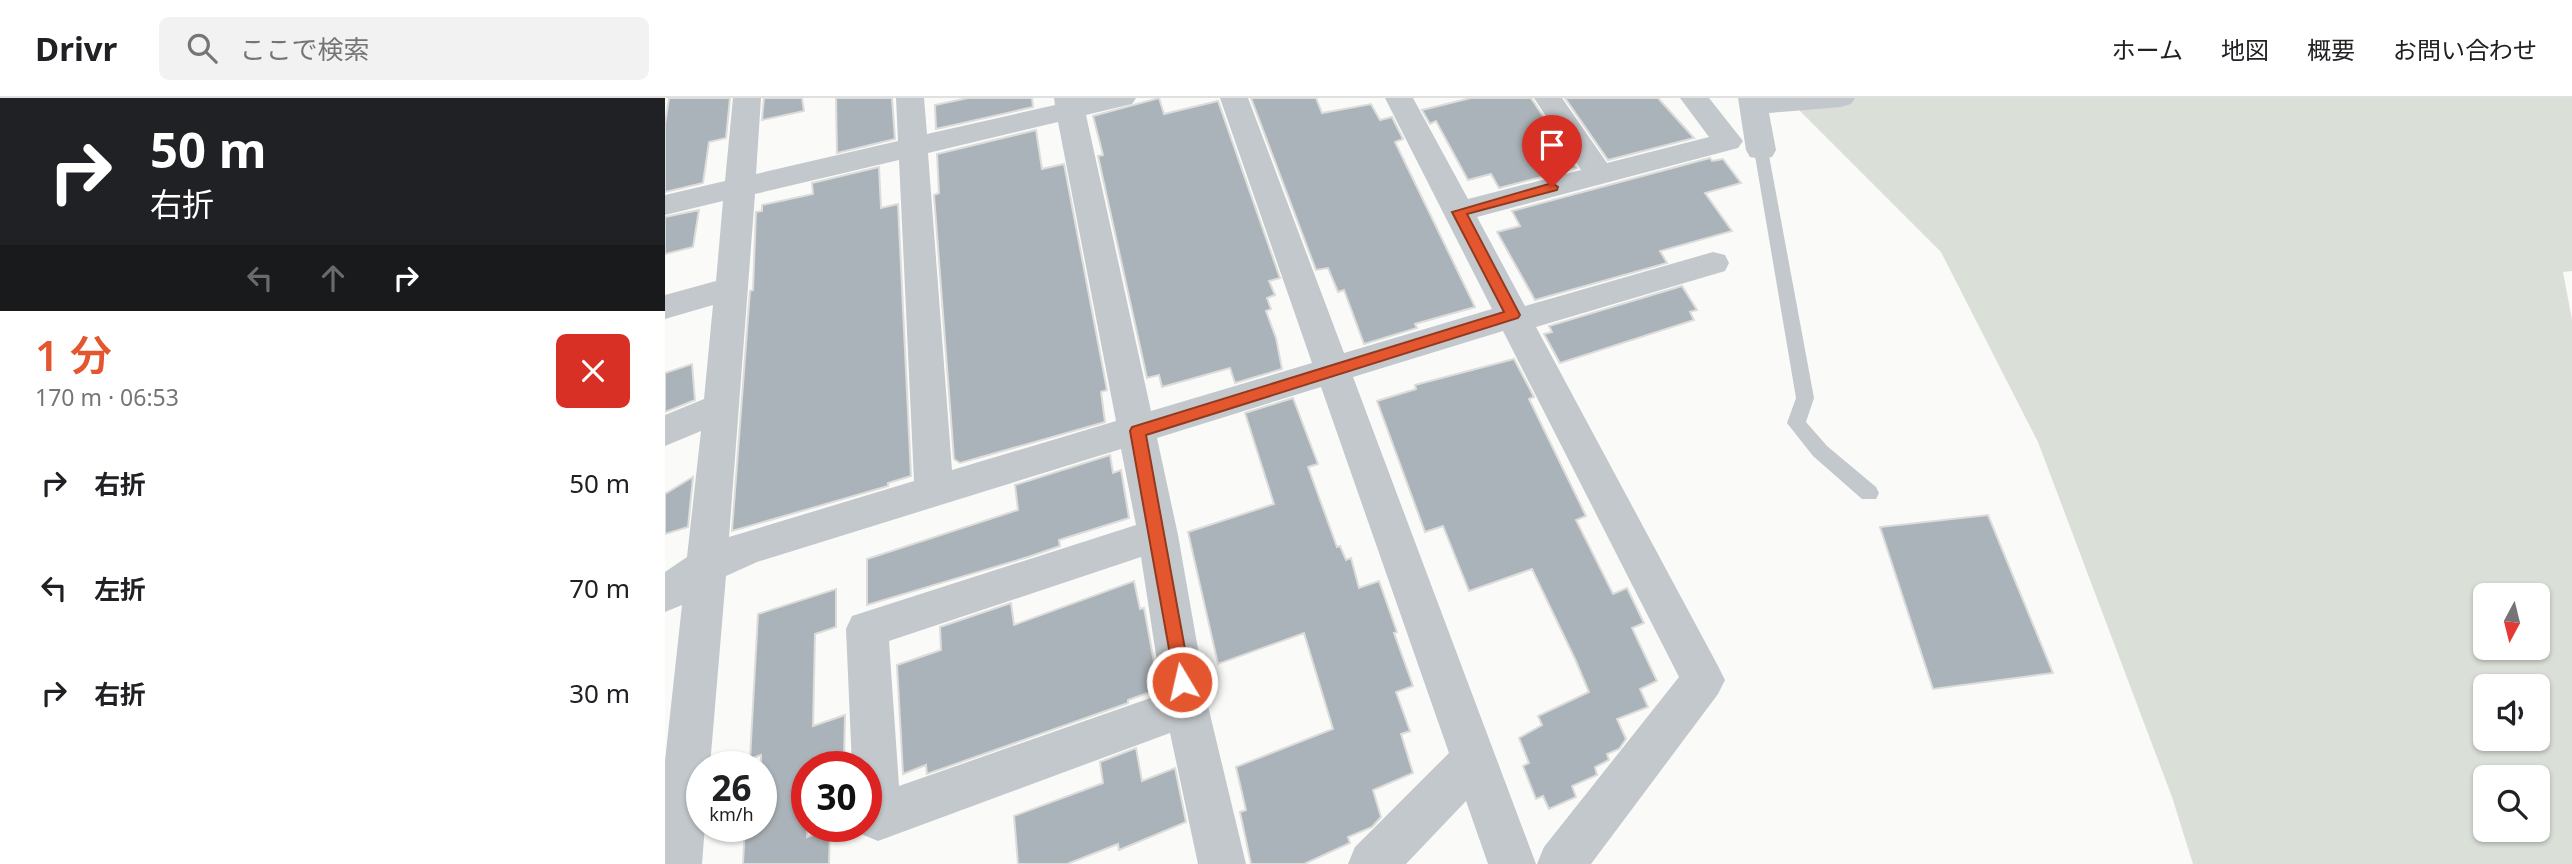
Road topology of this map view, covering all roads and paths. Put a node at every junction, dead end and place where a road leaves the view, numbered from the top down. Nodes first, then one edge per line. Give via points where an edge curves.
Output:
1 (747, 98) edge
2 (910, 98) edge
3 (1122, 98) edge
4 (1234, 98) edge
5 (1399, 98) edge
6 (1548, 98) edge
7 (1841, 98) edge
8 (1070, 104) edge
9 (1699, 104) edge
10 (1754, 104) edge
11 (913, 147) junction
12 (1762, 150) joint
13 (1599, 175) junction
14 (739, 188) junction
15 (665, 205) edge
16 (1459, 212) junction
17 (1713, 263) dead end
18 (730, 289) junction
19 (665, 307) edge
20 (1514, 318) junction
21 (1331, 372) junction
22 (722, 407) junction
23 (665, 431) edge
24 (1138, 431) junction
25 (934, 492) junction
26 (1869, 494) dead end
27 (1158, 535) junction
28 (705, 567) junction
29 (665, 594) edge
30 (1186, 706) junction
31 (1474, 761) junction
32 (674, 808) edge
33 (678, 864) edge
34 (1222, 864) edge
35 (1372, 864) edge
36 (1512, 864) edge
37 (1562, 864) edge

1 - 14 street
2 - 11 street
3 - 8 street
4 - 21 street
5 - 16 street
6 - 13 street
7 - 10 street
8 - 11 street
8 - 24 street
9 - 10 street
9 - 13 street via 1728,141
10 - 12 street
11 - 14 street
11 - 25 street
12 - 26 lane via 1805,398 1796,423
13 - 16 street
14 - 15 street
14 - 18 street
16 - 20 street
17 - 20 street
18 - 19 street
18 - 22 street
20 - 21 street
20 - 37 street via 1703,680
21 - 24 street
21 - 31 street
22 - 23 street
22 - 28 street
24 - 25 street
24 - 27 street
25 - 28 street via 747,548
27 - 30 street
27 - 30 street via 867,629 878,817
28 - 29 street
28 - 32 street
30 - 34 street
31 - 35 street
31 - 36 street
32 - 33 street

